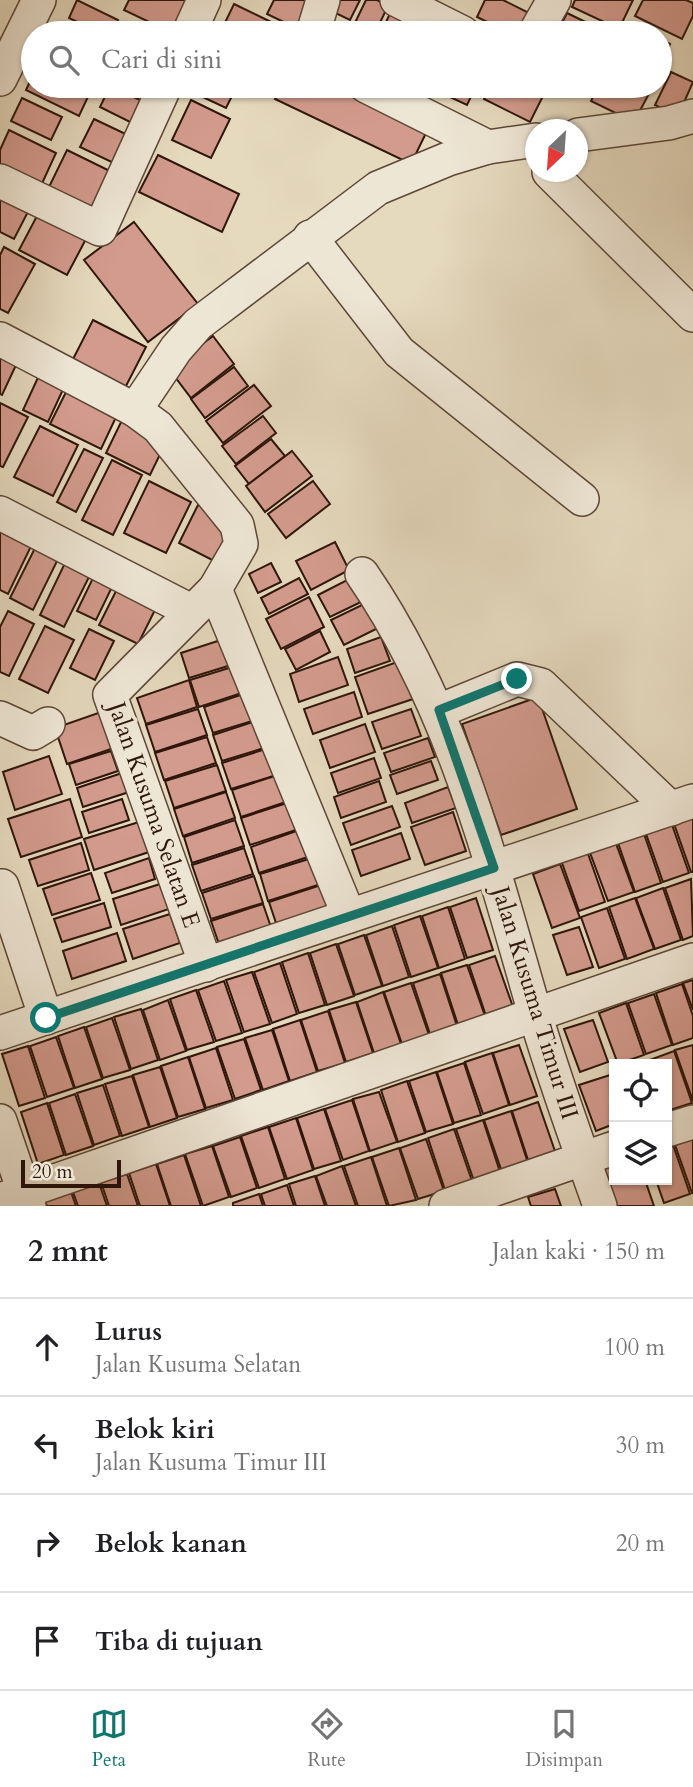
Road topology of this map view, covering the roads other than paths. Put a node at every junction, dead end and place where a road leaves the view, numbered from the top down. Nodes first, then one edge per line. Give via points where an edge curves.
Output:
1 (38, 0) edge
2 (204, 0) edge
3 (323, 0) edge
4 (397, 0) edge
5 (554, 0) edge
6 (194, 21) edge
7 (317, 21) edge
8 (439, 21) edge
9 (542, 21) edge
10 (12, 28) edge
11 (0, 79) edge
12 (160, 98) edge
13 (397, 98) edge
14 (693, 116) edge
15 (588, 134) edge
16 (520, 146) edge
17 (0, 181) edge
18 (559, 182) edge
19 (310, 237) junction
20 (693, 316) edge
21 (0, 339) edge
22 (135, 410) junction
23 (582, 499) dead end
24 (0, 513) edge
25 (362, 574) dead end
26 (215, 589) junction
27 (191, 611) junction
28 (439, 710) junction
29 (0, 718) edge
30 (48, 724) dead end
31 (682, 805) edge
32 (494, 868) junction
33 (2, 886) dead end
34 (349, 916) junction
35 (693, 960) edge
36 (206, 965) junction
37 (535, 1013) junction
38 (46, 1018) junction
39 (0, 1033) edge
40 (0, 1121) edge
41 (693, 1122) edge
42 (672, 1128) edge
43 (609, 1150) edge
44 (583, 1158) junction
45 (18, 1200) edge
46 (446, 1206) edge
47 (600, 1206) edge

1 - 10 street
2 - 6 street
3 - 7 street
4 - 8 street
5 - 9 street
10 - 11 street
12 - 17 street via 100,229
13 - 16 street
14 - 15 street
16 - 19 street via 447,159 378,188
18 - 20 street
19 - 22 street via 198,324
19 - 23 street via 399,352
21 - 22 street
22 - 26 street via 165,435 237,525 241,544
24 - 27 street
25 - 28 street, Jalan Kusuma Timur III
26 - 27 street
26 - 34 street
27 - 36 street, Jalan Kusuma Selatan E via 110,695
28 - 31 street via 517,679 541,685
28 - 32 street, Jalan Kusuma Timur III
29 - 30 street via 33,733
31 - 32 street
32 - 34 street
32 - 37 street, Jalan Kusuma Timur III
33 - 38 street
34 - 36 street
35 - 37 street
36 - 38 street
37 - 44 street, Jalan Kusuma Timur III
37 - 45 street
38 - 39 street
40 - 45 street
41 - 42 street
43 - 44 street
44 - 46 street
44 - 47 street, Jalan Kusuma Timur III

